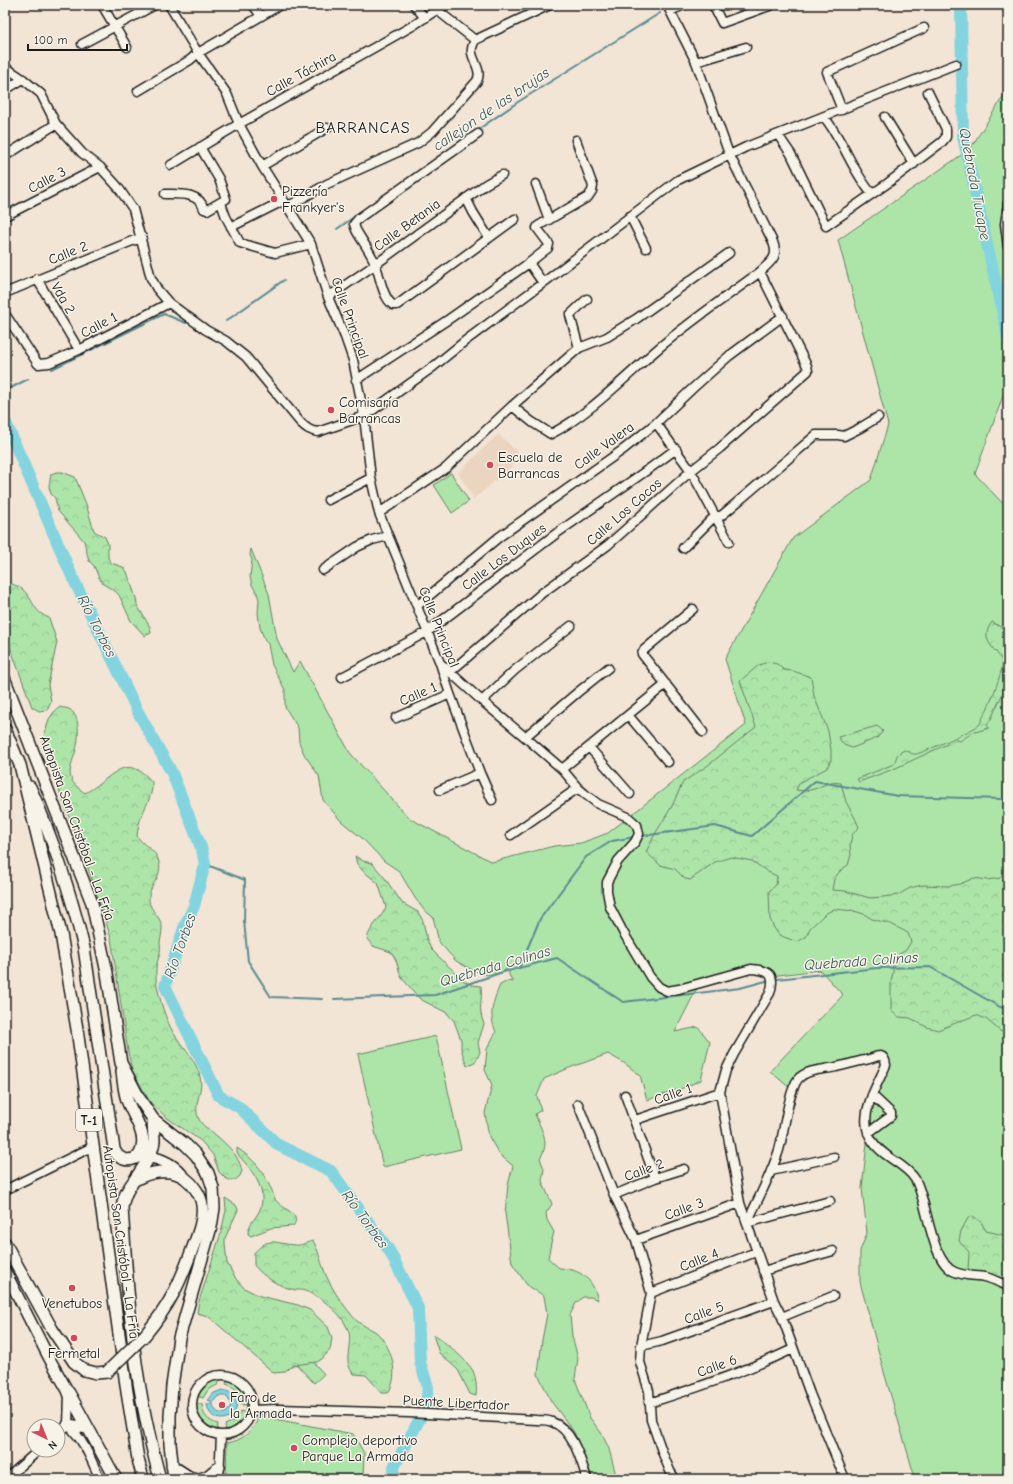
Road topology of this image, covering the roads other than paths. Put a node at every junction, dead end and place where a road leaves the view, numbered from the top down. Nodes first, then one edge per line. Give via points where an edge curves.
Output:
1 (102, 5) edge
2 (156, 5) edge
3 (169, 5) edge
4 (254, 5) edge
5 (280, 5) edge
6 (414, 5) edge
7 (550, 5) edge
8 (684, 5) edge
9 (713, 5) edge
10 (772, 5) edge
11 (440, 7) edge
12 (669, 8) edge
13 (261, 16) junction
14 (425, 18) junction
15 (115, 26) junction
16 (924, 28) dead end
17 (475, 40) junction
18 (82, 44) dead end
19 (127, 47) dead end
20 (746, 47) dead end
21 (198, 53) junction
22 (696, 62) junction
23 (956, 64) dead end
24 (5, 67) edge
25 (23, 79) junction
26 (5, 90) edge
27 (138, 91) dead end
28 (928, 92) dead end
29 (842, 110) junction
30 (824, 116) junction
31 (885, 117) dead end
32 (56, 124) junction
33 (239, 124) junction
34 (327, 128) dead end
35 (478, 134) dead end
36 (778, 135) junction
37 (576, 140) dead end
38 (200, 147) junction
39 (729, 154) junction
40 (5, 156) edge
41 (914, 164) junction
42 (171, 165) dead end
43 (262, 166) junction
44 (100, 167) junction
45 (502, 175) dead end
46 (536, 184) dead end
47 (165, 194) dead end
48 (872, 194) junction
49 (466, 198) junction
50 (221, 203) junction
51 (1008, 203) edge
52 (285, 204) junction
53 (5, 216) edge
54 (630, 216) junction
55 (515, 219) dead end
56 (550, 220) junction
57 (231, 227) junction
58 (142, 237) junction
59 (489, 238) junction
60 (311, 244) junction
61 (1008, 247) edge
62 (646, 248) dead end
63 (729, 252) dead end
64 (529, 263) junction
65 (376, 264) junction
66 (760, 272) junction
67 (37, 279) junction
68 (544, 283) junction
69 (5, 293) edge
70 (328, 297) junction
71 (587, 299) dead end
72 (169, 303) junction
73 (5, 314) edge
74 (783, 316) junction
75 (579, 348) junction
76 (79, 350) junction
77 (356, 380) junction
78 (512, 406) junction
79 (364, 416) junction
80 (878, 417) dead end
81 (656, 424) junction
82 (676, 449) junction
83 (691, 471) junction
84 (371, 478) junction
85 (328, 500) dead end
86 (379, 513) junction
87 (716, 516) junction
88 (388, 536) junction
89 (729, 542) dead end
90 (683, 548) dead end
91 (323, 570) dead end
92 (417, 606) junction
93 (693, 609) dead end
94 (571, 626) dead end
95 (427, 632) junction
96 (440, 663) junction
97 (608, 668) dead end
98 (450, 672) junction
99 (342, 677) dead end
100 (5, 680) edge
101 (666, 684) junction
102 (450, 694) junction
103 (482, 702) junction
104 (628, 715) junction
105 (396, 718) dead end
106 (5, 729) edge
107 (703, 732) dead end
108 (525, 736) junction
109 (589, 747) junction
110 (668, 762) dead end
111 (20, 765) junction
112 (562, 768) junction
113 (480, 774) junction
114 (578, 788) junction
115 (440, 790) dead end
116 (630, 794) dead end
117 (492, 800) dead end
118 (511, 835) dead end
119 (121, 1063) junction
120 (720, 1092) junction
121 (625, 1095) dead end
122 (872, 1095) junction
123 (578, 1104) dead end
124 (153, 1119) junction
125 (635, 1120) junction
126 (868, 1133) junction
127 (92, 1147) junction
128 (144, 1156) junction
129 (834, 1157) dead end
130 (684, 1169) dead end
131 (771, 1171) junction
132 (182, 1176) junction
133 (655, 1178) junction
134 (135, 1180) junction
135 (5, 1190) edge
136 (614, 1195) junction
137 (830, 1201) dead end
138 (740, 1203) junction
139 (747, 1223) junction
140 (636, 1240) junction
141 (5, 1244) edge
142 (833, 1251) dead end
143 (756, 1252) junction
144 (763, 1271) junction
145 (5, 1272) edge
146 (1008, 1286) edge
147 (652, 1293) junction
148 (833, 1296) dead end
149 (774, 1301) junction
150 (782, 1316) junction
151 (641, 1346) junction
152 (793, 1349) junction
153 (69, 1393) junction
154 (649, 1403) junction
155 (251, 1410) junction
156 (68, 1425) junction
157 (88, 1428) junction
158 (221, 1434) junction
159 (30, 1458) edge
160 (172, 1466) junction
161 (219, 1467) junction
162 (6, 1479) edge
163 (100, 1479) edge
164 (116, 1479) edge
165 (143, 1479) edge
166 (160, 1479) edge
167 (174, 1479) edge
168 (196, 1479) edge
169 (200, 1479) edge
170 (219, 1479) edge
171 (587, 1479) edge
172 (675, 1479) edge
173 (846, 1479) edge

1 - 15 street
2 - 15 street
3 - 21 street, Calle Principal
4 - 13 street
5 - 13 street
6 - 14 street
7 - 17 street
8 - 12 street
9 - 10 street via 722,23
11 - 14 street, Calle Táchira
11 - 17 street
12 - 22 street
13 - 21 street
14 - 33 street, Calle Táchira
15 - 18 street
15 - 19 street
16 - 29 street via 827,72
17 - 52 street via 472,53 479,72 477,81 432,132 418,143
20 - 22 street
21 - 27 street
21 - 33 street, Calle Principal via 227,94
22 - 39 street
23 - 29 street
24 - 25 street
25 - 26 street
25 - 32 street via 40,94
28 - 41 street via 946,129 946,137
29 - 30 street
30 - 36 street
30 - 48 street via 835,130 862,183
31 - 41 street
32 - 40 street
32 - 44 street via 82,153
33 - 38 street, Calle Táchira
33 - 43 street, Calle Principal
34 - 43 street
35 - 65 street via 354,224
36 - 39 street
36 - 48 street via 791,154 826,226
37 - 56 street via 593,186 592,191 588,197
38 - 42 street, Calle Táchira
38 - 50 street via 219,179 226,199
39 - 54 street via 678,180
39 - 66 street via 776,250 775,257
41 - 48 street
43 - 52 street, Calle Principal
44 - 53 street, Calle 3
44 - 58 street via 133,209
45 - 49 street, Calle Betania
46 - 56 street
47 - 50 street via 192,196 207,210
49 - 59 street
49 - 65 street, Calle Betania
50 - 57 street
51 - 61 street via 1005,224
52 - 57 street
52 - 60 street, Calle Principal
54 - 62 street
54 - 68 street
55 - 59 street
56 - 64 street via 537,227 549,246
57 - 60 street via 240,243 275,253
58 - 67 street, Calle 2
58 - 72 street via 151,278
59 - 65 street via 397,305 389,303
60 - 70 street, Calle Principal
63 - 75 street via 636,319 607,337
64 - 68 street
64 - 77 street
65 - 70 street, Calle Betania
66 - 74 street
66 - 78 street via 662,346 560,430 551,434
67 - 69 street, Calle 2
67 - 76 street, Vda 2
68 - 79 street
70 - 77 street, Calle Principal via 345,337
71 - 75 street via 570,315
72 - 76 street, Calle 1
72 - 79 street via 246,357 312,432
73 - 76 street, Calle 1 via 38,364 49,363
74 - 81 street, Calle Valera via 729,356
74 - 83 street, Calle Los Cocos via 808,371
75 - 78 street
77 - 79 street, Calle Principal
78 - 86 street via 446,468
79 - 84 street, Calle Principal
80 - 87 street via 844,436 816,435 721,516
81 - 82 street
81 - 92 street, Calle Valera via 498,538
82 - 83 street
82 - 95 street, Calle Los Duques via 557,533
83 - 87 street
83 - 98 street, Calle Los Cocos via 608,545 542,593
84 - 85 street
84 - 86 street, Calle Principal
86 - 88 street, Calle Principal
87 - 89 street
87 - 90 street
88 - 91 street via 357,547
88 - 92 street, Calle Principal
92 - 95 street, Calle Principal
93 - 101 street via 642,651
94 - 103 street via 516,670
95 - 96 street, Calle Principal
95 - 99 street, Calle Los Duques
96 - 98 street
96 - 102 street, Calle Principal
97 - 108 street
98 - 103 street
100 - 119 highway, Autopista San Cristóbal - La Fría via 92,903 107,973
101 - 104 street
101 - 107 street
102 - 105 street, Calle 1
102 - 113 street, Calle Principal
103 - 108 street
104 - 109 street
104 - 110 street
106 - 111 highway, Autopista San Cristóbal - La Fría / T-1
108 - 112 street
109 - 112 street
109 - 116 street
111 - 127 highway, Autopista San Cristóbal - La Fría / T-1 via 61,934 77,1029
111 - 128 highway via 40,810 76,916 114,1149 124,1160
112 - 114 street
113 - 115 street
113 - 117 street, Calle Principal
114 - 118 street
114 - 120 street via 598,804 628,817 637,825 639,834 613,869 607,882 607,891 610,907 620,927 646,971 659,987 667,991 678,990 751,969 763,970 771,976 773,983 770,992 726,1070
119 - 124 highway, Autopista San Cristóbal - La Fría
119 - 128 highway via 127,1099 144,1141
120 - 125 street, Calle 1
120 - 138 street
121 - 125 street
122 - 126 street via 866,1111
122 - 126 street via 891,1113 891,1116
122 - 131 street via 886,1065 881,1056 814,1071 798,1079
123 - 136 street
124 - 128 highway via 154,1142
124 - 160 highway, Autopista San Cristóbal - La Fría via 186,1145 202,1163 213,1188 214,1208 206,1247 179,1338 170,1416
125 - 133 street
126 - 146 street via 877,1148 901,1164 915,1178 933,1238 947,1266 954,1272 970,1277 985,1277
127 - 135 street
127 - 165 highway, Autopista San Cristóbal - La Fría / T-1 via 129,1405
128 - 132 highway via 176,1167
128 - 134 highway
129 - 131 street
130 - 133 street, Calle 2
131 - 139 street
132 - 134 highway via 172,1172 159,1172 146,1174
132 - 141 highway, bridge via 198,1193 202,1204 199,1232 177,1289 160,1317 107,1372 84,1370 74,1362 52,1329
133 - 136 street, Calle 2
134 - 166 highway via 124,1198 122,1208 131,1329 141,1397
136 - 140 street
137 - 139 street
138 - 139 street
138 - 140 street, Calle 3
139 - 143 street
140 - 147 street
142 - 144 street
143 - 144 street
143 - 147 street, Calle 4
144 - 149 street
145 - 153 main road
147 - 151 street
148 - 150 street
149 - 150 street
149 - 151 street, Calle 5 via 662,1342
150 - 152 street
151 - 154 street via 640,1362 649,1391
152 - 154 street, Calle 6 via 767,1361
152 - 173 street
153 - 156 street
153 - 157 highway
154 - 172 street via 650,1420
155 - 158 street via 248,1419 239,1429
155 - 158 street via 252,1400 249,1392 236,1378 218,1375 201,1383 192,1399 195,1418 208,1431
155 - 171 street, Puente Libertador via 279,1409 554,1422 573,1442
156 - 157 highway
156 - 163 street via 83,1442
157 - 164 highway
158 - 161 street
159 - 162 street
160 - 167 highway, Autopista San Cristóbal - La Fría
160 - 168 highway
161 - 169 highway
161 - 170 street

